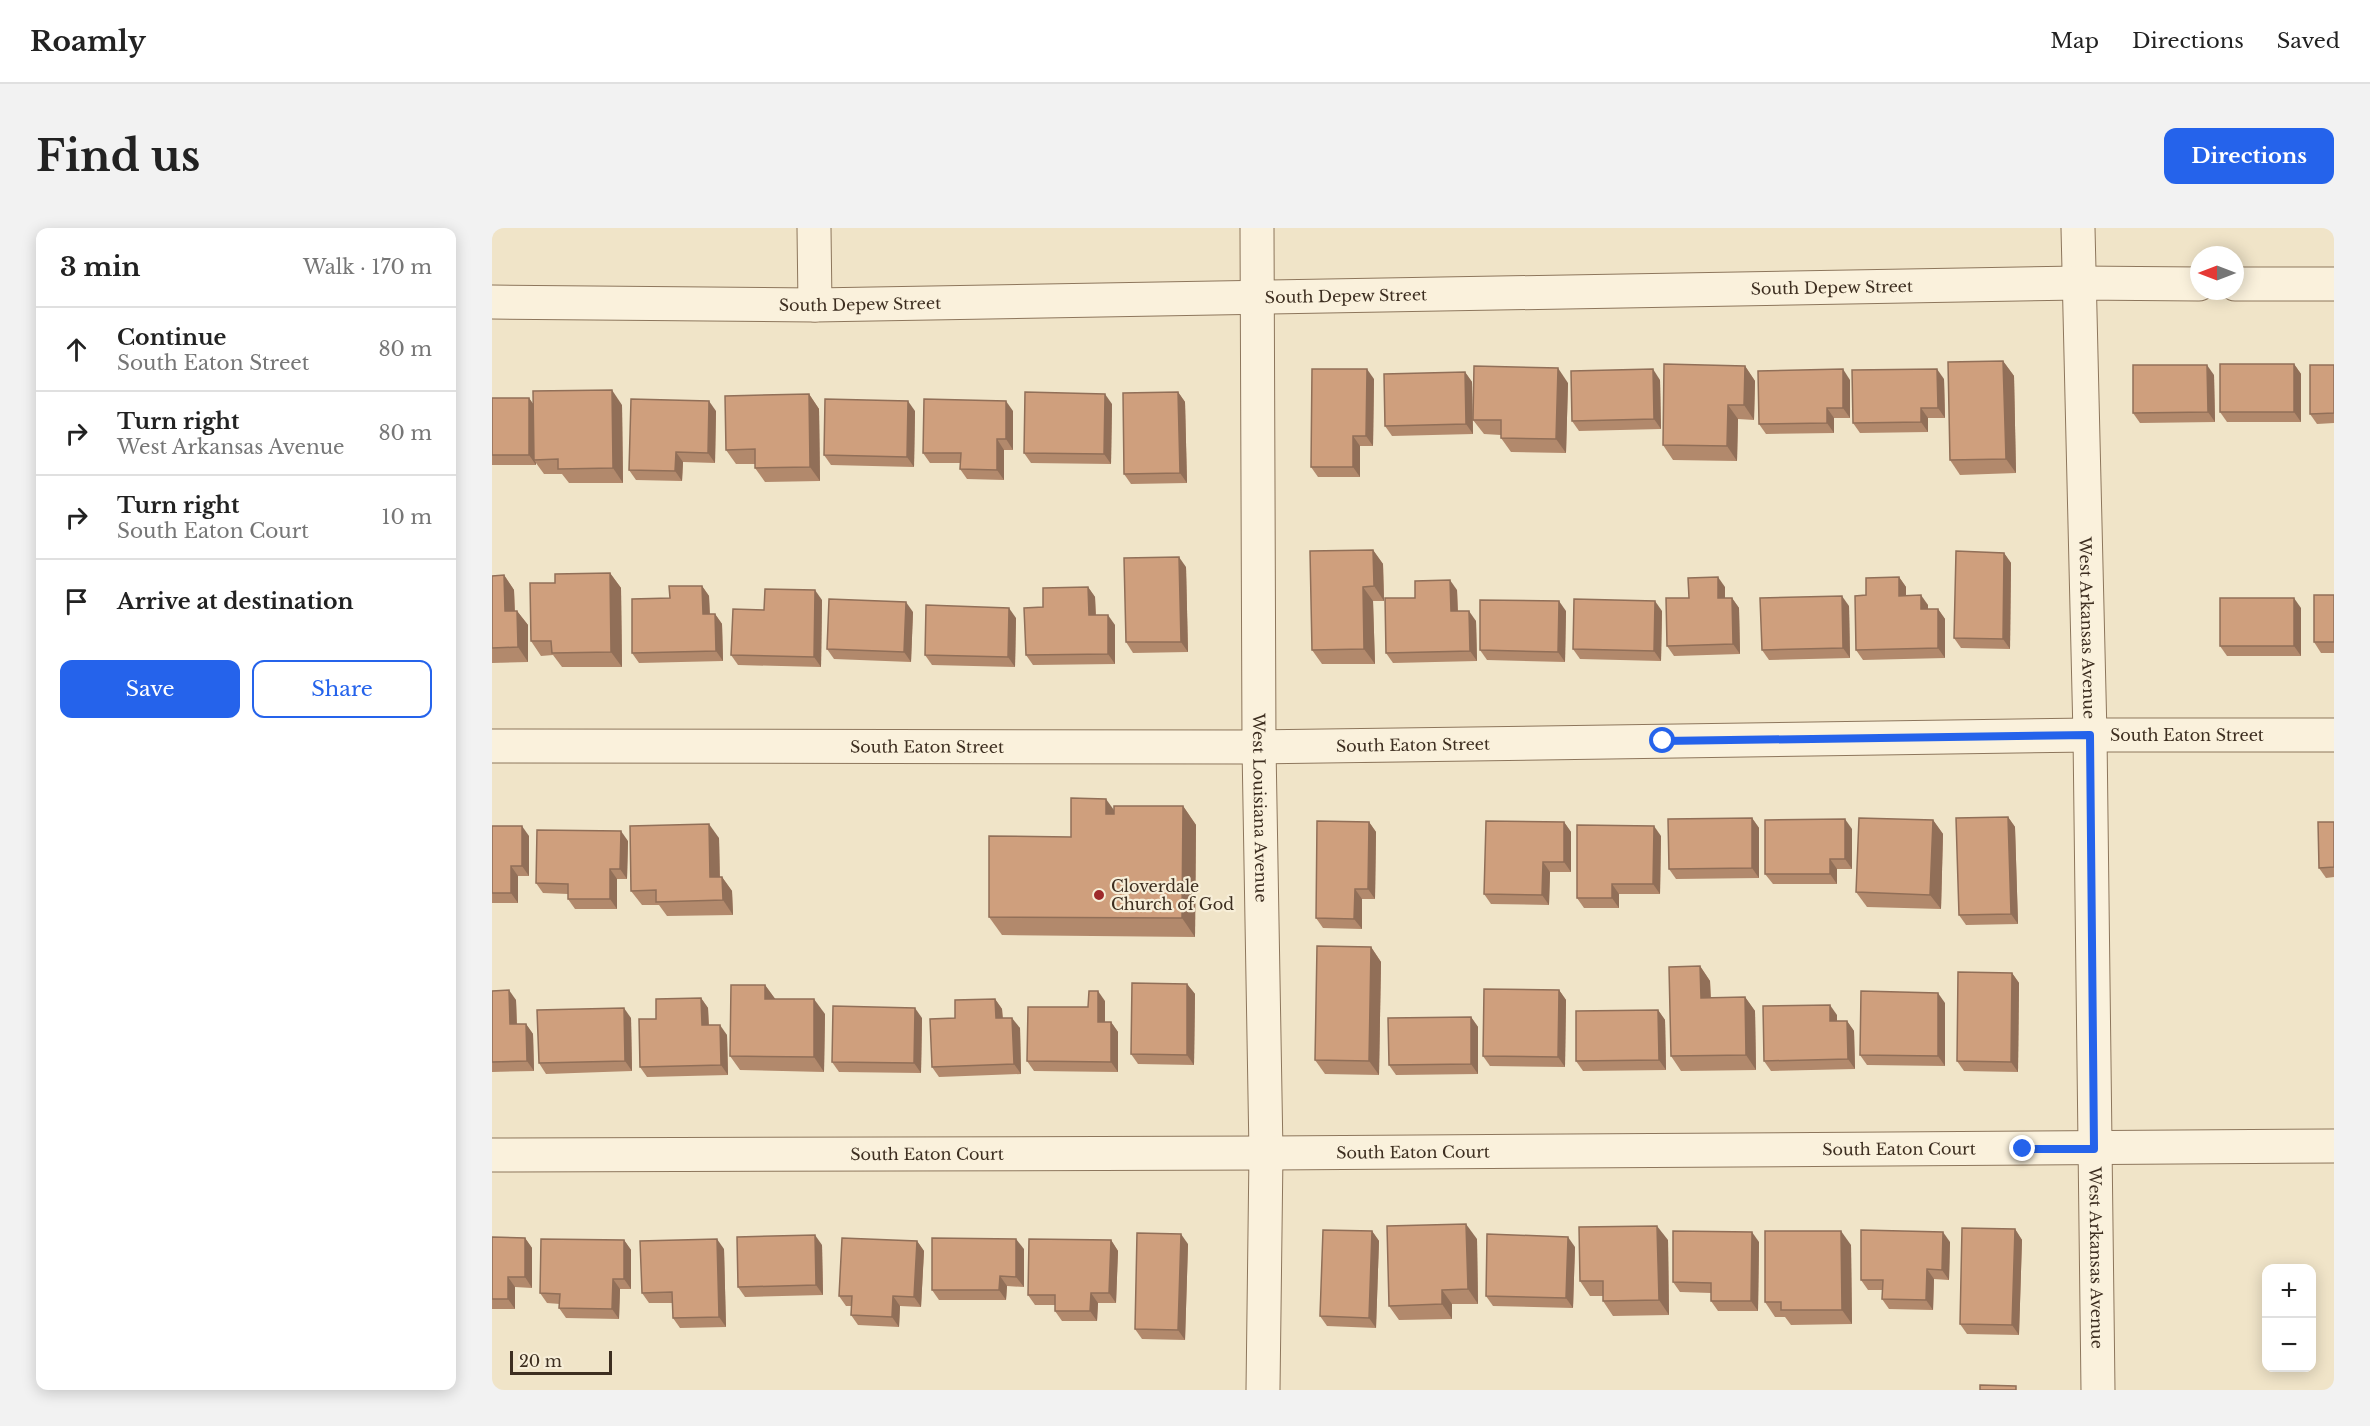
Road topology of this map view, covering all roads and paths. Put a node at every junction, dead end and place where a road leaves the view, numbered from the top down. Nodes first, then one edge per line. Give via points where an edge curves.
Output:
1 (814, 228) edge
2 (1257, 228) edge
3 (2078, 228) edge
4 (2078, 284) junction
5 (2190, 284) edge
6 (2244, 284) edge
7 (2334, 284) edge
8 (1257, 297) junction
9 (492, 302) edge
10 (815, 305) junction
11 (2090, 735) junction
12 (2334, 735) edge
13 (492, 746) edge
14 (1259, 747) junction
15 (2334, 1146) edge
16 (2094, 1149) junction
17 (1266, 1153) junction
18 (492, 1155) edge
19 (1263, 1390) edge
20 (2098, 1390) edge

1 - 10 street
2 - 8 street, West Louisiana Avenue
3 - 4 street, West Arkansas Avenue
4 - 5 street, South Depew Street
4 - 8 street, South Depew Street
4 - 11 street, West Arkansas Avenue
6 - 7 street
8 - 10 street, South Depew Street
8 - 14 street, West Louisiana Avenue
9 - 10 street, South Depew Street
11 - 12 street, South Eaton Street
11 - 14 street, South Eaton Street
11 - 16 street, West Arkansas Avenue
13 - 14 street, South Eaton Street
14 - 17 street, West Louisiana Avenue
15 - 16 street, South Eaton Court
16 - 17 street, South Eaton Court
16 - 20 street, West Arkansas Avenue
17 - 18 street, South Eaton Court
17 - 19 street, West Louisiana Avenue

